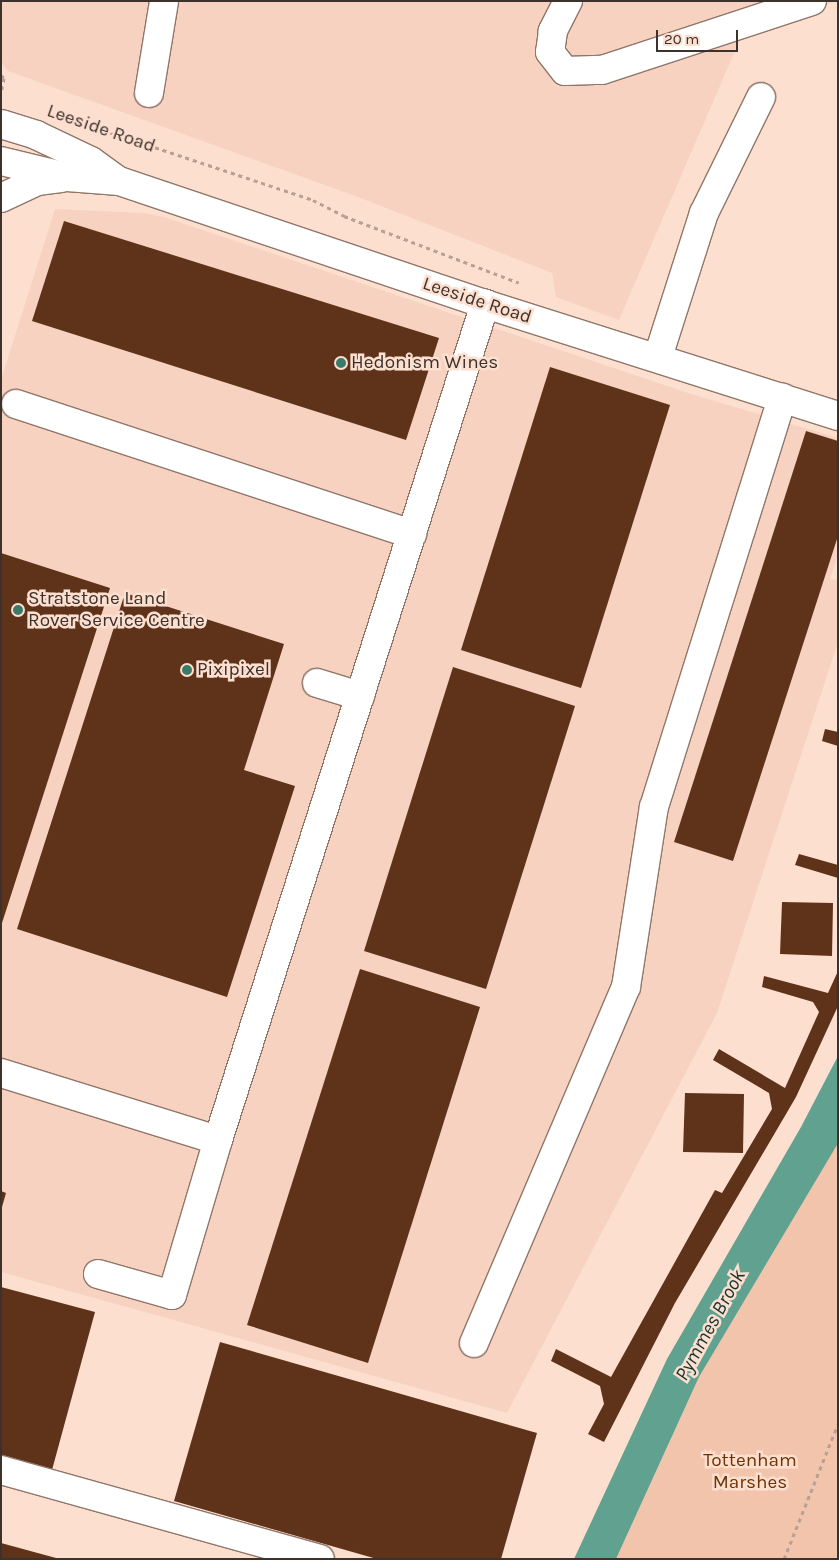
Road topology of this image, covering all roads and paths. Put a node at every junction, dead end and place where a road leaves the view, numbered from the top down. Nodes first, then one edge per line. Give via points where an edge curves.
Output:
1 (164, 1) edge
2 (568, 1) edge
3 (812, 1) edge
4 (1, 75) edge
5 (1, 93) edge
6 (149, 93) dead end
7 (761, 97) dead end
8 (78, 122) dead end
9 (1, 124) edge
10 (1, 160) edge
11 (67, 177) junction
12 (118, 181) junction
13 (1, 198) edge
14 (388, 231) dead end
15 (485, 304) junction
16 (658, 357) junction
17 (782, 398) junction
18 (16, 404) dead end
19 (838, 416) edge
20 (412, 534) junction
21 (317, 683) dead end
22 (360, 696) junction
23 (1, 1073) edge
24 (218, 1140) junction
25 (98, 1274) dead end
26 (474, 1344) dead end
27 (838, 1424) edge
28 (1, 1470) edge
29 (320, 1559) edge
30 (784, 1559) edge

1 - 6 street
2 - 3 street via 553,31 550,52 565,71 602,70
4 - 5 path via 4,78
7 - 16 street via 704,213
8 - 14 path, Leeside Road via 313,200
9 - 12 street, Leeside Road via 36,135 91,161
10 - 11 street, Leeside Road
11 - 12 street, Leeside Road
11 - 13 street, Leeside Road via 37,181
12 - 15 street, Leeside Road
15 - 16 street, Leeside Road
15 - 20 street
16 - 17 street, Leeside Road
17 - 19 street, Leeside Road
17 - 26 street via 654,808 626,987
18 - 20 street
20 - 22 street
21 - 22 street
22 - 24 street
23 - 24 street
24 - 25 street via 172,1296
27 - 30 path
28 - 29 street

